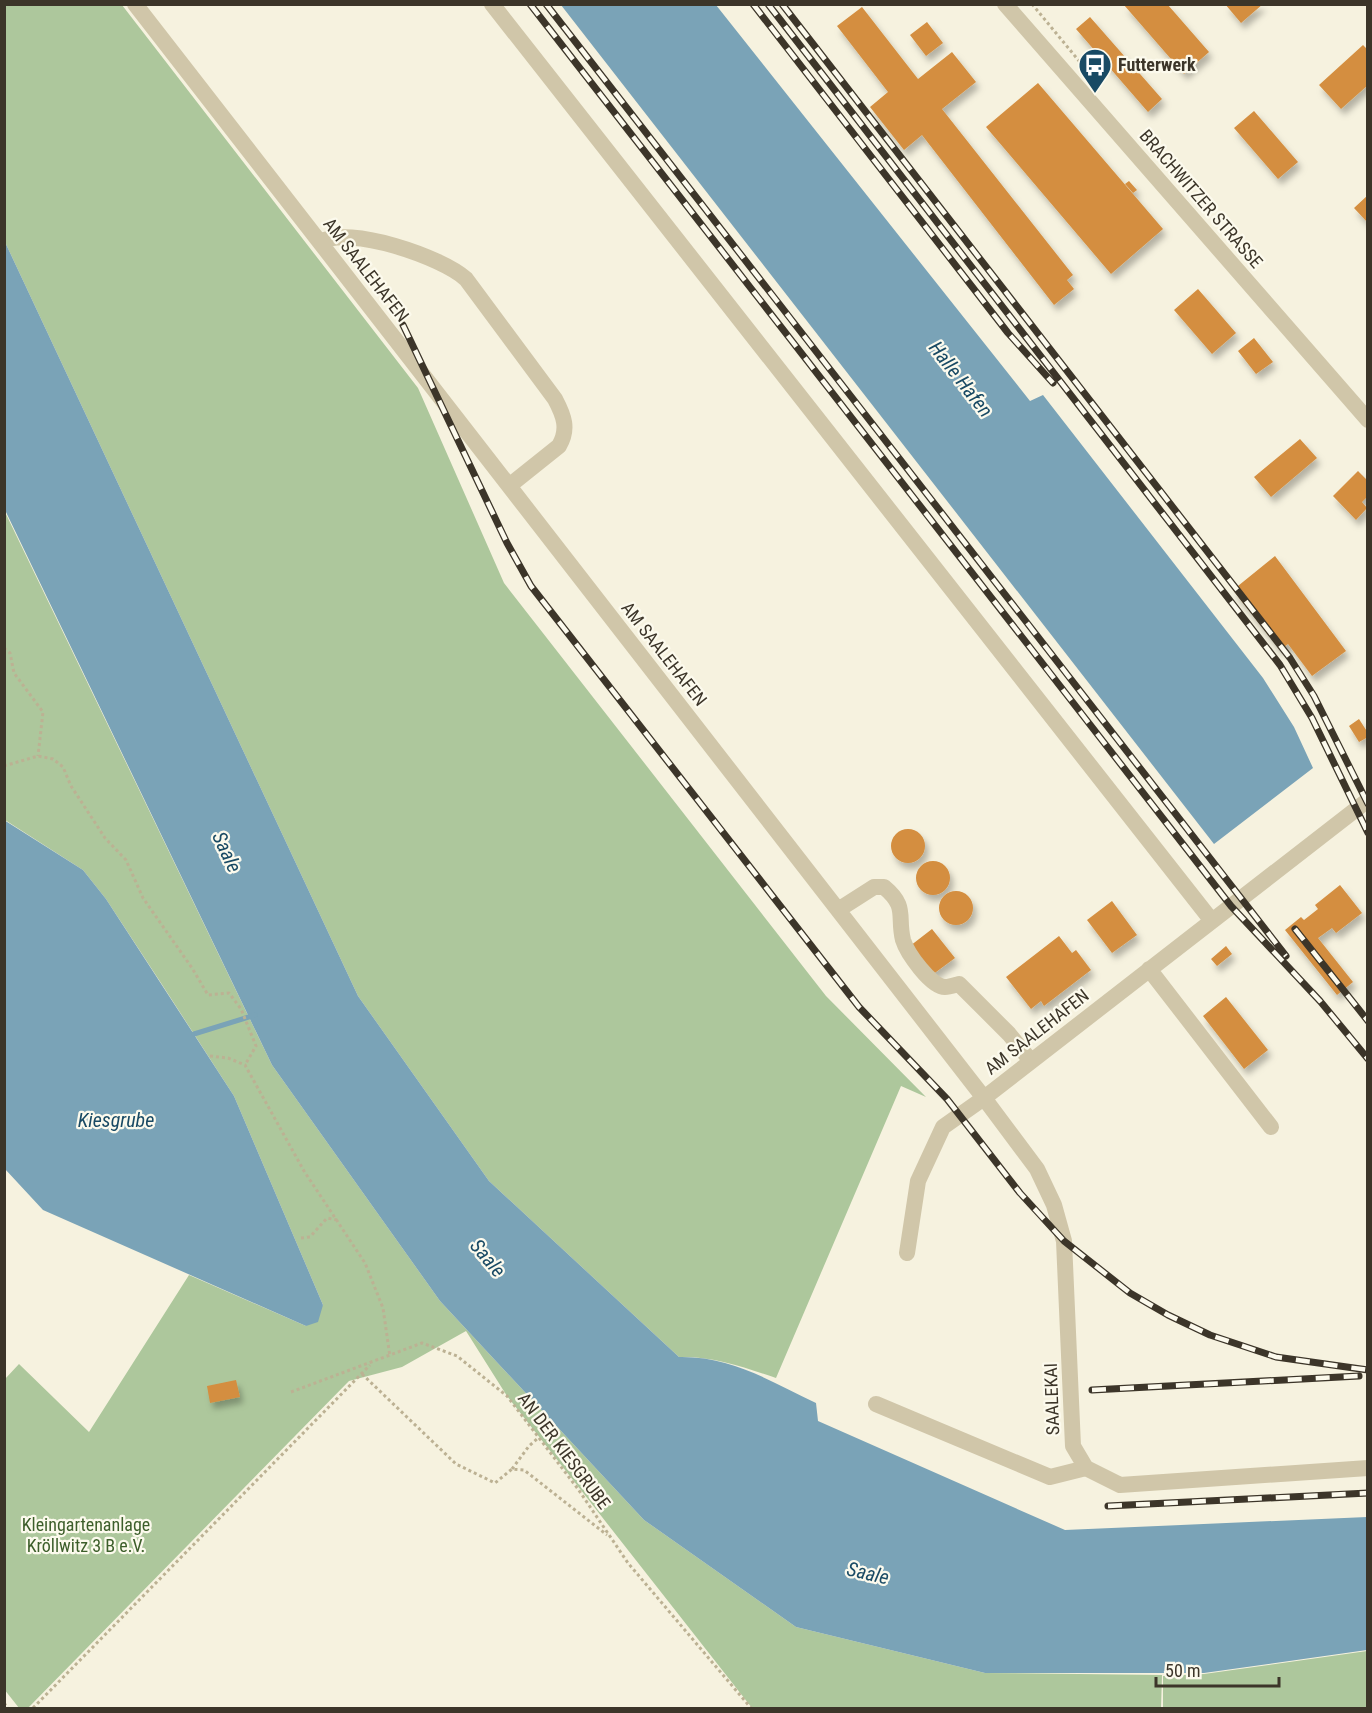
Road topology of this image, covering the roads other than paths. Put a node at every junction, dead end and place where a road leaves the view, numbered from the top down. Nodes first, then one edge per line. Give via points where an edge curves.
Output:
1 (135, 4) edge
2 (492, 4) edge
3 (1005, 4) edge
4 (320, 242) junction
5 (1368, 420) edge
6 (509, 486) junction
7 (1368, 800) edge
8 (838, 910) junction
9 (1212, 921) junction
10 (1149, 969) junction
11 (1031, 1061) junction
12 (984, 1098) junction
13 (1271, 1127) dead end
14 (907, 1253) dead end
15 (876, 1404) dead end
16 (1086, 1468) junction
17 (1368, 1468) edge

1 - 4 street, AM SAALEHAFEN
2 - 9 street
3 - 5 street, BRACHWITZER STRASSE
4 - 6 street, AM SAALEHAFEN
4 - 6 street via 346,237 420,253 449,266 465,279 555,399 565,421 559,446
6 - 8 street, AM SAALEHAFEN
7 - 9 street, AM SAALEHAFEN
8 - 11 street via 874,887 884,887 896,896 903,917 903,941 918,965 934,984 959,984
8 - 12 street, AM SAALEHAFEN
9 - 10 street, AM SAALEHAFEN
10 - 11 street, AM SAALEHAFEN
10 - 13 street
11 - 12 street, AM SAALEHAFEN
12 - 14 street via 943,1127 918,1181
12 - 16 street, SAALEKAI via 1037,1169 1054,1205 1064,1241 1073,1446
15 - 16 street via 1050,1477
16 - 17 street via 1120,1485

